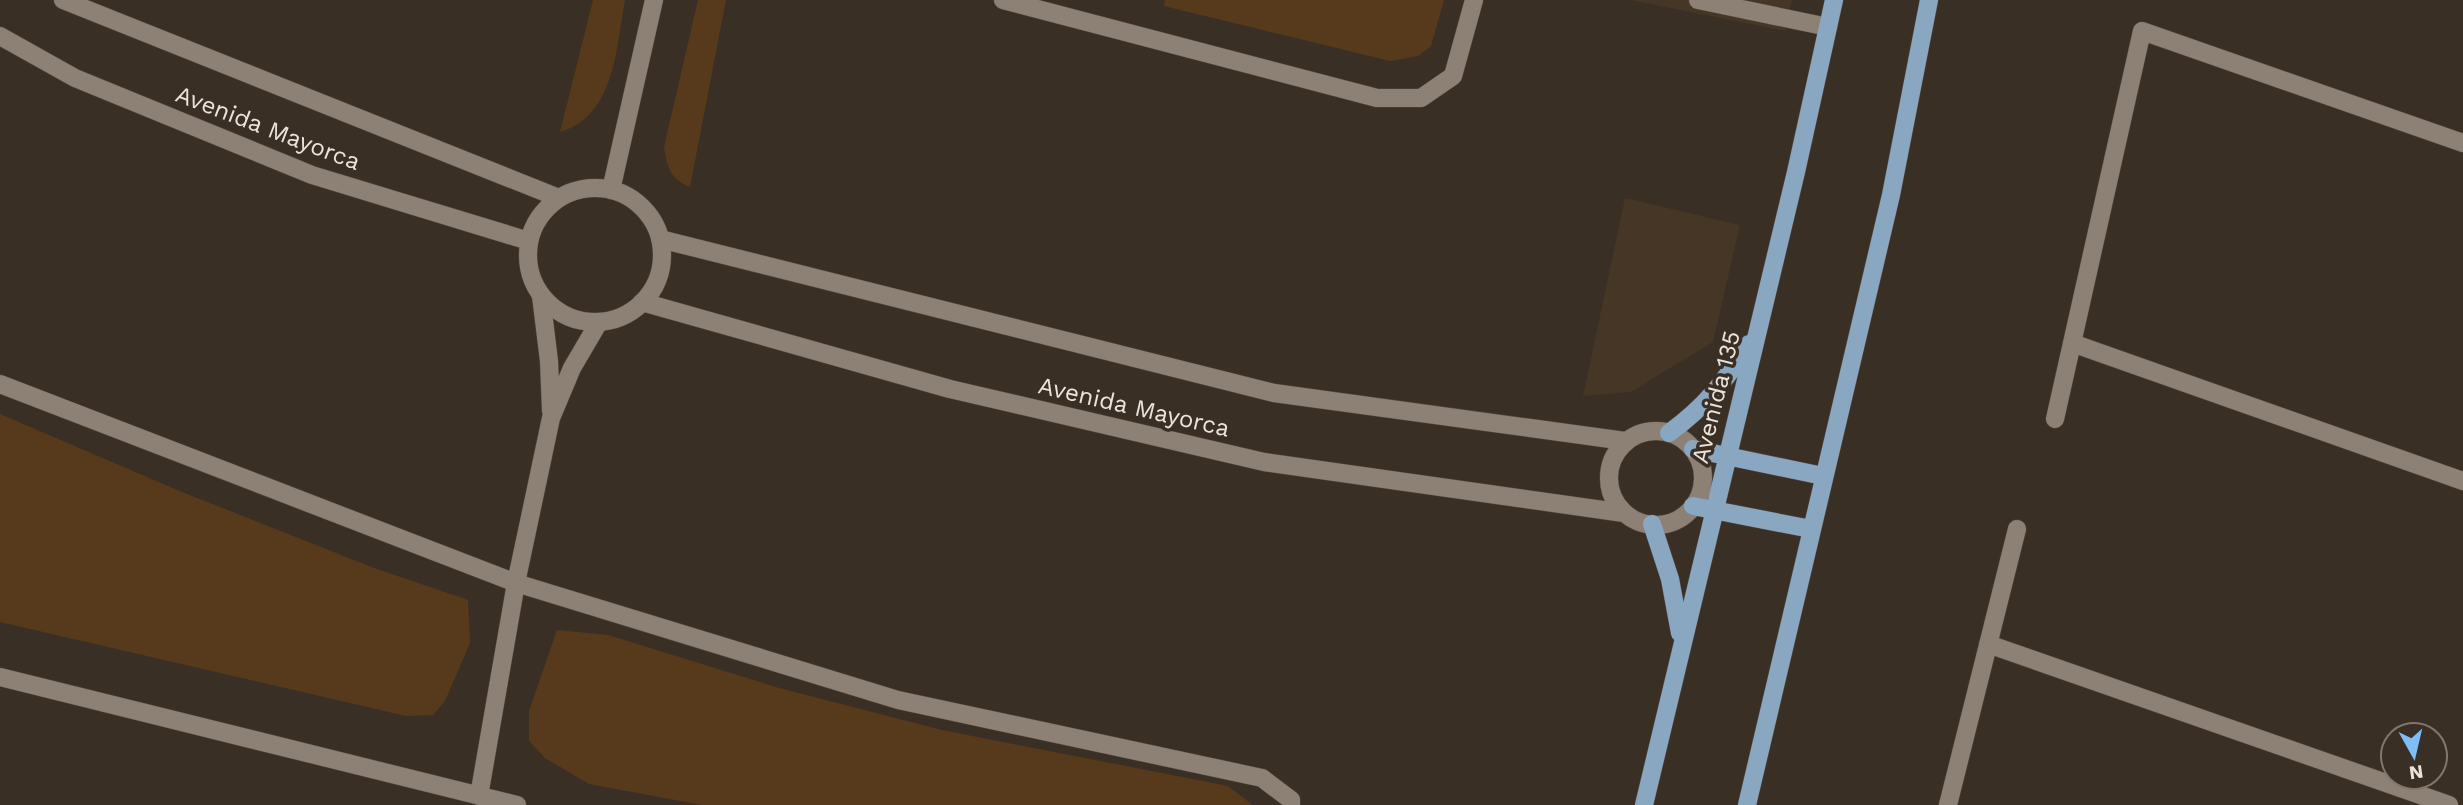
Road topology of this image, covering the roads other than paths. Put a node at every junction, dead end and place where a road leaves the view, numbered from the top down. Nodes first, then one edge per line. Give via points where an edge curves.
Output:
1 (63, 0) edge
2 (654, 0) edge
3 (1003, 0) edge
4 (1474, 0) edge
5 (1698, 0) edge
6 (1834, 0) edge
7 (1929, 0) edge
8 (1828, 27) junction
9 (0, 37) edge
10 (2463, 144) edge
11 (611, 190) junction
12 (559, 198) junction
13 (660, 239) junction
14 (529, 241) junction
15 (541, 296) junction
16 (642, 302) junction
17 (599, 322) junction
18 (1757, 332) junction
19 (2071, 343) junction
20 (0, 384) edge
21 (551, 418) junction
22 (2054, 419) dead end
23 (1669, 433) junction
24 (1625, 441) junction
25 (1693, 449) junction
26 (1726, 457) junction
27 (1824, 476) junction
28 (2463, 481) edge
29 (1693, 506) junction
30 (1713, 510) junction
31 (1625, 513) junction
32 (1652, 524) junction
33 (1811, 529) junction
34 (2017, 529) dead end
35 (516, 583) junction
36 (1681, 639) junction
37 (1988, 644) junction
38 (0, 677) edge
39 (480, 796) junction
40 (517, 805) edge
41 (1291, 805) edge
42 (1644, 805) edge
43 (1747, 805) edge
44 (1948, 805) edge
45 (2449, 805) edge

1 - 12 street
2 - 11 street
3 - 4 street via 1377,98 1421,98 1453,76
5 - 8 street
6 - 8 main road, Avenida 135
7 - 27 main road via 1891,195
8 - 18 main road, Avenida 135
9 - 14 street, Avenida Mayorca via 75,78 312,175
10 - 19 street via 2142,31
11 - 12 street via 585,189
11 - 13 street via 642,208
12 - 14 street via 540,217
13 - 16 street via 661,262 655,284
13 - 24 street, Avenida Mayorca via 1274,393
14 - 15 street via 527,260
15 - 17 street via 567,316
15 - 21 street via 550,360
16 - 17 street via 629,313
16 - 31 street, Avenida Mayorca via 950,389 1264,462
17 - 21 street
18 - 23 main road via 1719,390
18 - 26 main road, Avenida 135
19 - 22 street
19 - 28 street
20 - 35 street
21 - 35 street
23 - 24 street via 1638,434
23 - 25 street
24 - 31 street via 1615,454 1609,477 1614,500
25 - 26 main road
25 - 29 street via 1703,478
26 - 27 main road
26 - 30 main road, Avenida 135
27 - 33 main road
29 - 30 main road
29 - 32 street via 1681,517
30 - 33 main road
30 - 36 main road, Avenida 135
31 - 32 street
32 - 36 main road via 1670,579
33 - 43 main road
34 - 37 street
35 - 39 street
35 - 41 street via 898,701 1262,778 1291,800
36 - 42 main road, Avenida 135
37 - 44 street
37 - 45 street
38 - 39 street
39 - 40 street

